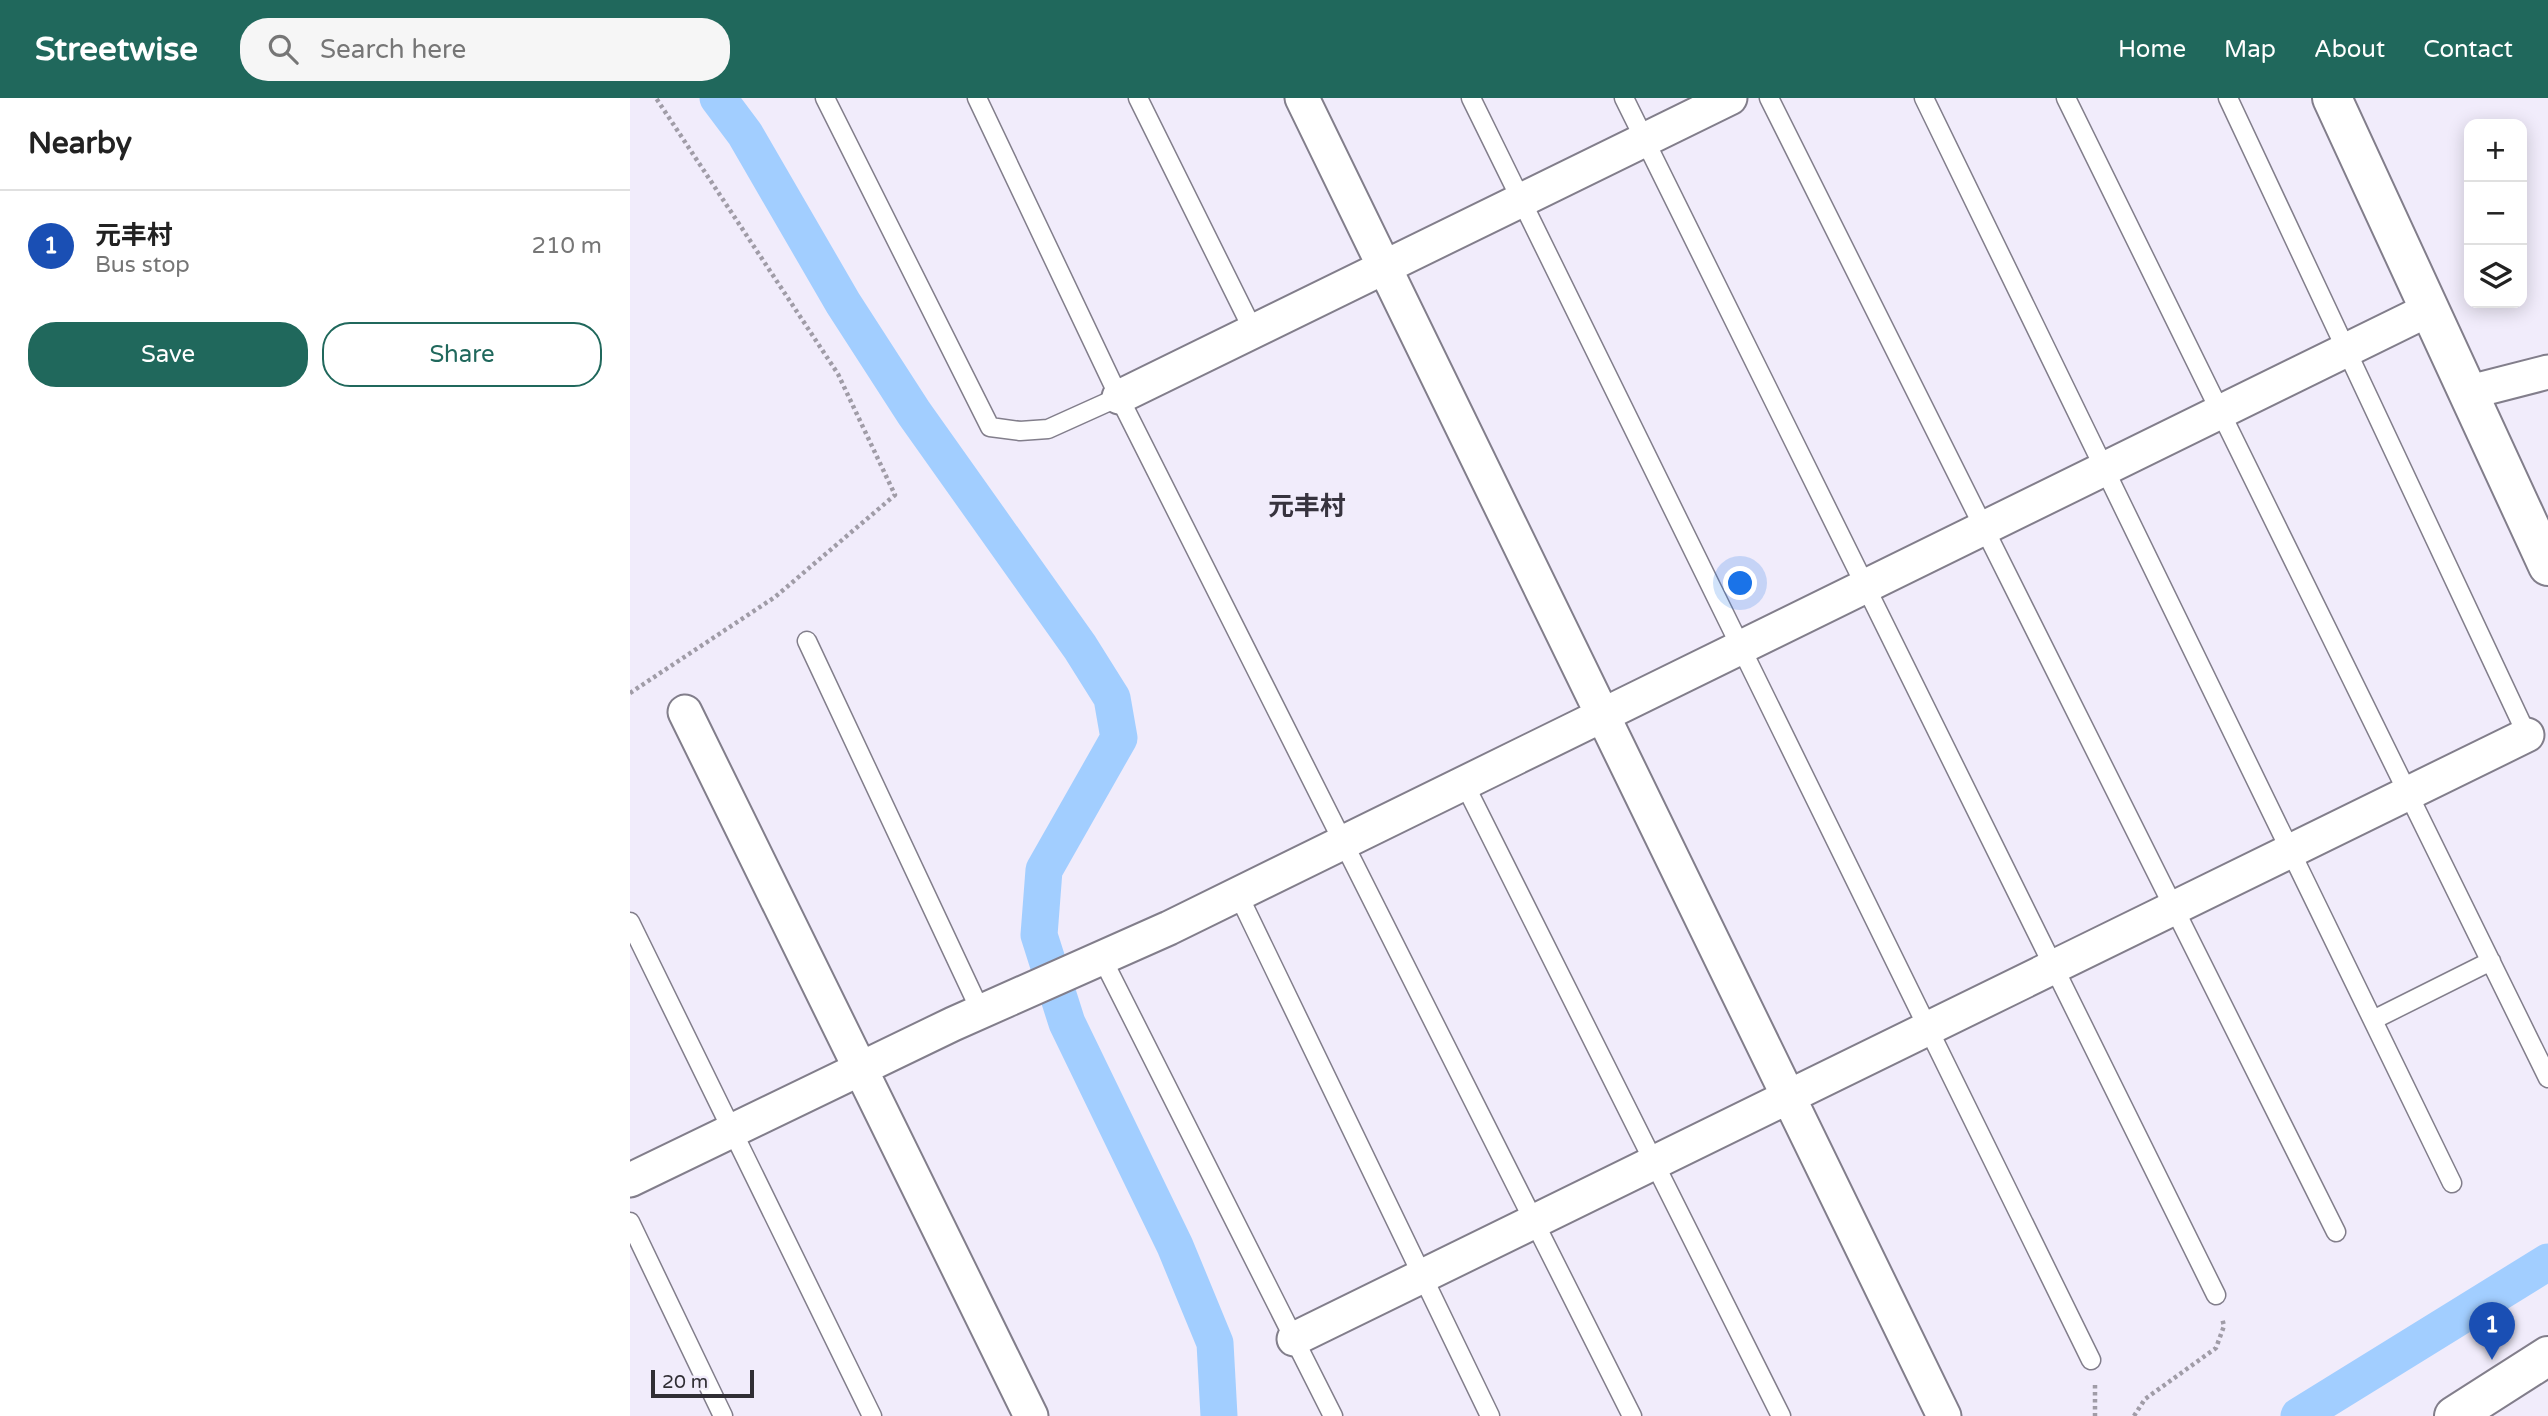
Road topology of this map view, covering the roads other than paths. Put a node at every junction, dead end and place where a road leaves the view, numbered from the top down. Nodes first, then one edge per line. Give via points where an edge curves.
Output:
1 (825, 98) edge
2 (977, 98) edge
3 (1138, 98) edge
4 (1302, 98) edge
5 (1471, 98) edge
6 (1625, 98) edge
7 (1730, 98) edge
8 (1769, 98) edge
9 (1924, 98) edge
10 (2066, 98) edge
11 (2228, 98) edge
12 (2332, 98) edge
13 (1645, 140) junction
14 (1521, 201) junction
15 (1384, 268) junction
16 (2430, 309) junction
17 (1254, 332) junction
18 (2346, 351) junction
19 (2548, 372) edge
20 (2470, 392) junction
21 (1119, 397) junction
22 (2220, 412) junction
23 (2104, 469) junction
24 (1984, 528) junction
25 (2548, 566) edge
26 (1866, 586) junction
27 (807, 641) dead end
28 (1741, 647) junction
29 (685, 712) dead end
30 (1602, 715) junction
31 (2526, 734) joint
32 (1464, 783) junction
33 (2408, 793) junction
34 (1343, 842) junction
35 (2290, 850) junction
36 (1238, 894) junction
37 (2174, 907) junction
38 (630, 922) edge
39 (2491, 961) junction
40 (1089, 963) junction
41 (2054, 966) junction
42 (993, 1006) junction
43 (2372, 1020) junction
44 (1928, 1028) junction
45 (860, 1070) junction
46 (2548, 1078) edge
47 (1788, 1097) junction
48 (732, 1131) junction
49 (1654, 1162) junction
50 (630, 1180) edge
51 (2452, 1182) dead end
52 (1534, 1221) junction
53 (630, 1222) edge
54 (2336, 1232) dead end
55 (1422, 1276) junction
56 (2216, 1295) road end
57 (1294, 1339) junction
58 (2548, 1356) edge
59 (2091, 1360) dead end
60 (723, 1416) edge
61 (873, 1416) edge
62 (1031, 1416) edge
63 (1333, 1416) edge
64 (1490, 1416) edge
65 (1632, 1416) edge
66 (1781, 1416) edge
67 (1944, 1416) edge
68 (2454, 1416) edge

1 - 21 lane via 990,427 1048,429
2 - 21 lane
3 - 17 lane
4 - 15 street
5 - 14 lane
6 - 13 lane
7 - 13 street
8 - 24 lane
9 - 23 lane
10 - 22 lane
11 - 18 lane
12 - 16 street
13 - 14 street
13 - 26 lane
14 - 15 street
14 - 28 lane
15 - 17 street
15 - 30 street
16 - 18 street
16 - 20 street
17 - 21 street
18 - 22 street
18 - 31 lane
19 - 20 street
20 - 25 street
21 - 34 lane
22 - 23 street
22 - 33 lane
23 - 24 street
23 - 35 lane
24 - 26 street
24 - 37 lane
26 - 28 street
26 - 41 lane
27 - 42 lane
28 - 30 street
28 - 44 lane
29 - 45 street
30 - 32 street
30 - 47 street
31 - 33 street
32 - 34 street
32 - 49 lane
33 - 35 street
33 - 39 lane
34 - 36 street
34 - 52 lane
35 - 37 street
35 - 43 lane
36 - 40 street
36 - 55 lane
37 - 41 street
37 - 54 lane
38 - 48 lane
39 - 43 lane
39 - 46 lane
40 - 42 street
40 - 57 lane
41 - 44 street
41 - 56 lane
42 - 45 street
43 - 51 lane
44 - 47 street
44 - 59 lane
45 - 48 street
45 - 62 street
47 - 49 street
47 - 67 street
48 - 50 street
48 - 61 lane
49 - 52 street
49 - 66 lane
52 - 55 street
52 - 65 lane
53 - 60 lane
55 - 57 street
55 - 64 lane
57 - 63 lane
58 - 68 street

